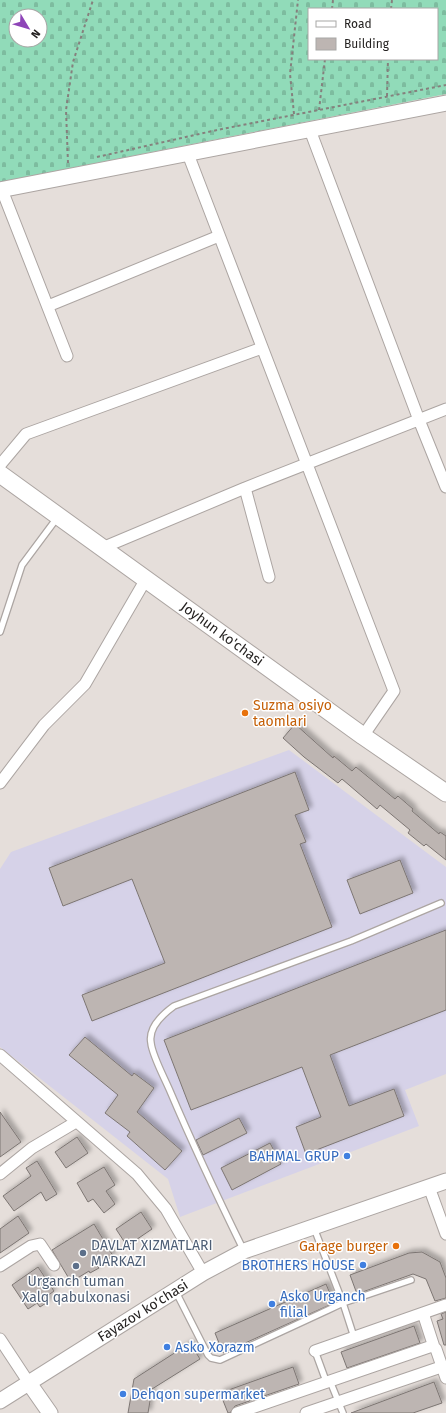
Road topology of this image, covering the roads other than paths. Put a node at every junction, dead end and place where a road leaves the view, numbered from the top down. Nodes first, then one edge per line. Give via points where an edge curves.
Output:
1 (446, 103) edge
2 (310, 130) junction
3 (188, 154) junction
4 (1, 190) edge
5 (219, 236) junction
6 (48, 306) junction
7 (262, 348) junction
8 (67, 356) dead end
9 (446, 409) edge
10 (419, 420) junction
11 (0, 464) edge
12 (306, 464) junction
13 (0, 474) edge
14 (446, 487) edge
15 (245, 488) junction
16 (58, 516) junction
17 (102, 548) junction
18 (269, 577) dead end
19 (146, 579) junction
20 (0, 632) edge
21 (363, 736) junction
22 (0, 781) edge
23 (446, 793) edge
24 (441, 904) dead end
25 (2, 1061) edge
26 (76, 1122) junction
27 (0, 1174) edge
28 (446, 1180) edge
29 (429, 1187) junction
30 (314, 1228) junction
31 (446, 1234) edge
32 (244, 1251) junction
33 (54, 1265) dead end
34 (0, 1266) edge
35 (203, 1273) junction
36 (411, 1280) dead end
37 (176, 1290) junction
38 (342, 1303) junction
39 (446, 1305) edge
40 (423, 1313) junction
41 (354, 1337) junction
42 (0, 1339) edge
43 (434, 1347) junction
44 (315, 1351) joint
45 (441, 1367) junction
46 (446, 1378) edge
47 (328, 1381) junction
48 (29, 1383) junction
49 (0, 1401) edge
50 (338, 1402) junction
51 (50, 1413) edge
52 (237, 1413) edge
53 (306, 1413) edge
54 (343, 1413) edge

1 - 2 main road
2 - 3 main road
2 - 10 street
3 - 4 main road
3 - 5 street
4 - 6 street
5 - 6 street
5 - 7 street
6 - 8 street
7 - 11 street via 26,434
7 - 12 street
9 - 10 street
10 - 12 street
10 - 14 street
12 - 15 street
12 - 21 street via 394,691
13 - 16 main road, Joyhun ko'chasi
15 - 17 street
15 - 18 street
16 - 17 main road, Joyhun ko'chasi
16 - 20 lane via 22,565
17 - 19 main road, Joyhun ko'chasi
19 - 21 main road, Joyhun ko'chasi
19 - 22 street via 85,684 44,725
21 - 23 main road, Joyhun ko'chasi
24 - 32 lane via 351,941 174,1006 162,1015 153,1030 150,1043 194,1149
25 - 26 street
26 - 27 street via 32,1148
26 - 35 street via 137,1174 166,1209
28 - 29 main road, Fayazov ko'chasi
29 - 30 main road, Fayazov ko'chasi
29 - 31 street
30 - 32 main road, Fayazov ko'chasi
30 - 38 lane
32 - 35 main road, Fayazov ko'chasi
33 - 34 street via 40,1244 31,1246
35 - 37 main road, Fayazov ko'chasi
36 - 38 lane
37 - 38 lane via 208,1355 220,1360
37 - 48 main road, Fayazov ko'chasi
38 - 41 lane
39 - 40 street
40 - 41 street
40 - 43 street
41 - 44 street
42 - 48 street
43 - 45 street
43 - 47 street
44 - 47 lane
45 - 46 street
45 - 50 street
47 - 50 lane
47 - 52 street
48 - 49 main road, Fayazov ko'chasi
48 - 51 main road
50 - 53 street
50 - 54 lane

